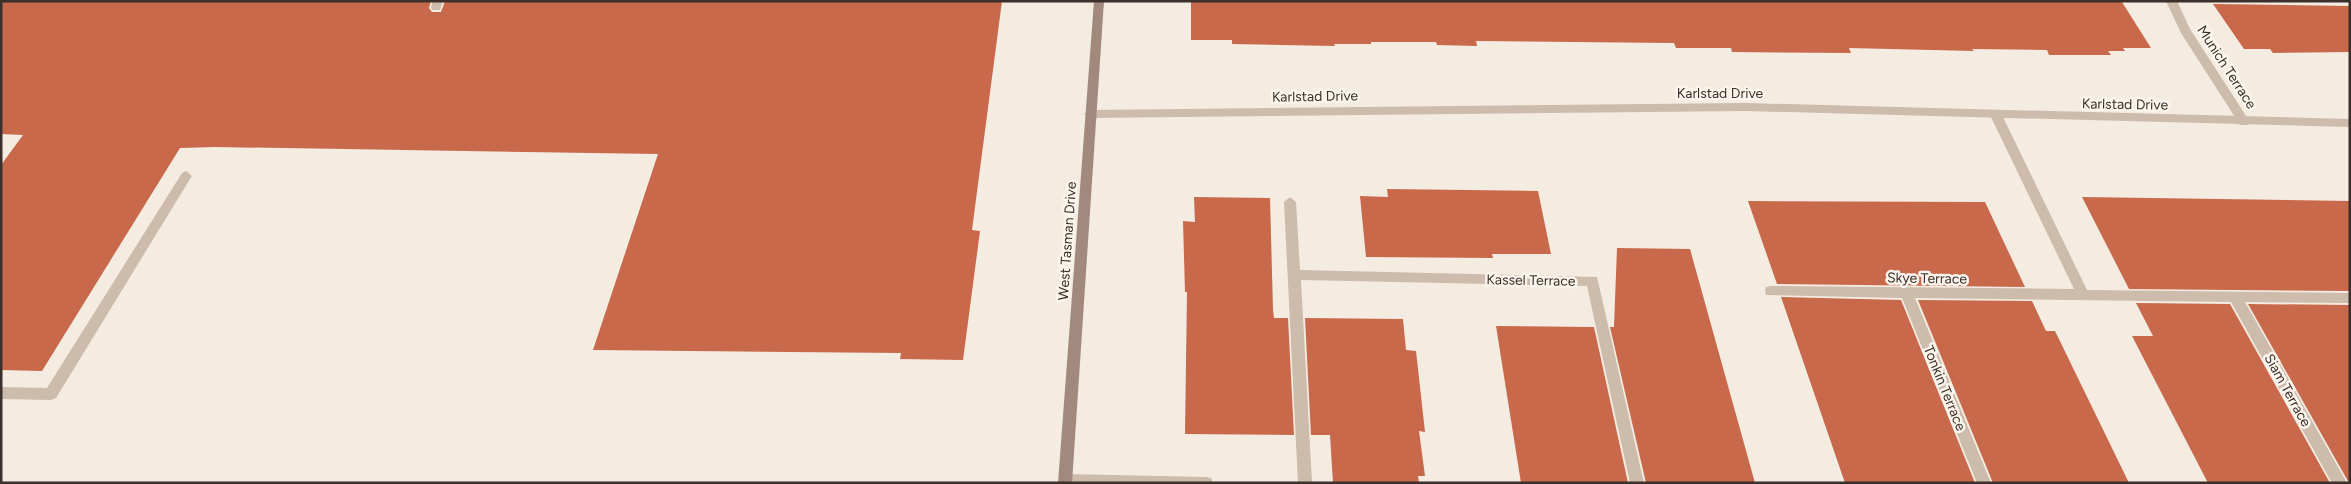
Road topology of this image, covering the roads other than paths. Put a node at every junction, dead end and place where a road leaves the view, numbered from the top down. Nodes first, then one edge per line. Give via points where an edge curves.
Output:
1 (1099, 1) edge
2 (2171, 1) edge
3 (1090, 114) junction
4 (1996, 116) junction
5 (2244, 122) junction
6 (2350, 123) edge
7 (186, 176) dead end
8 (1290, 202) dead end
9 (1294, 276) junction
10 (1770, 291) dead end
11 (1906, 293) junction
12 (2083, 295) junction
13 (2235, 297) junction
14 (2350, 298) edge
15 (3, 393) edge
16 (1065, 482) edge
17 (1206, 483) edge
18 (1305, 483) edge
19 (1637, 483) edge
20 (1984, 483) edge
21 (2340, 483) edge

1 - 3 street, West Tasman Drive
2 - 5 street, Munich Terrace via 2185,30
3 - 4 street, Karlstad Drive via 1746,107
3 - 16 street, West Tasman Drive
4 - 5 street, Karlstad Drive
4 - 12 street
5 - 6 street, Karlstad Drive
7 - 15 street via 51,394
8 - 9 street
9 - 18 street
9 - 19 street, Kassel Terrace via 1592,281
10 - 11 street, Skye Terrace
11 - 12 street, Skye Terrace
11 - 20 street, Tonkin Terrace
12 - 13 street, Skye Terrace
13 - 14 street, Skye Terrace
13 - 21 street, Siam Terrace
16 - 17 street

